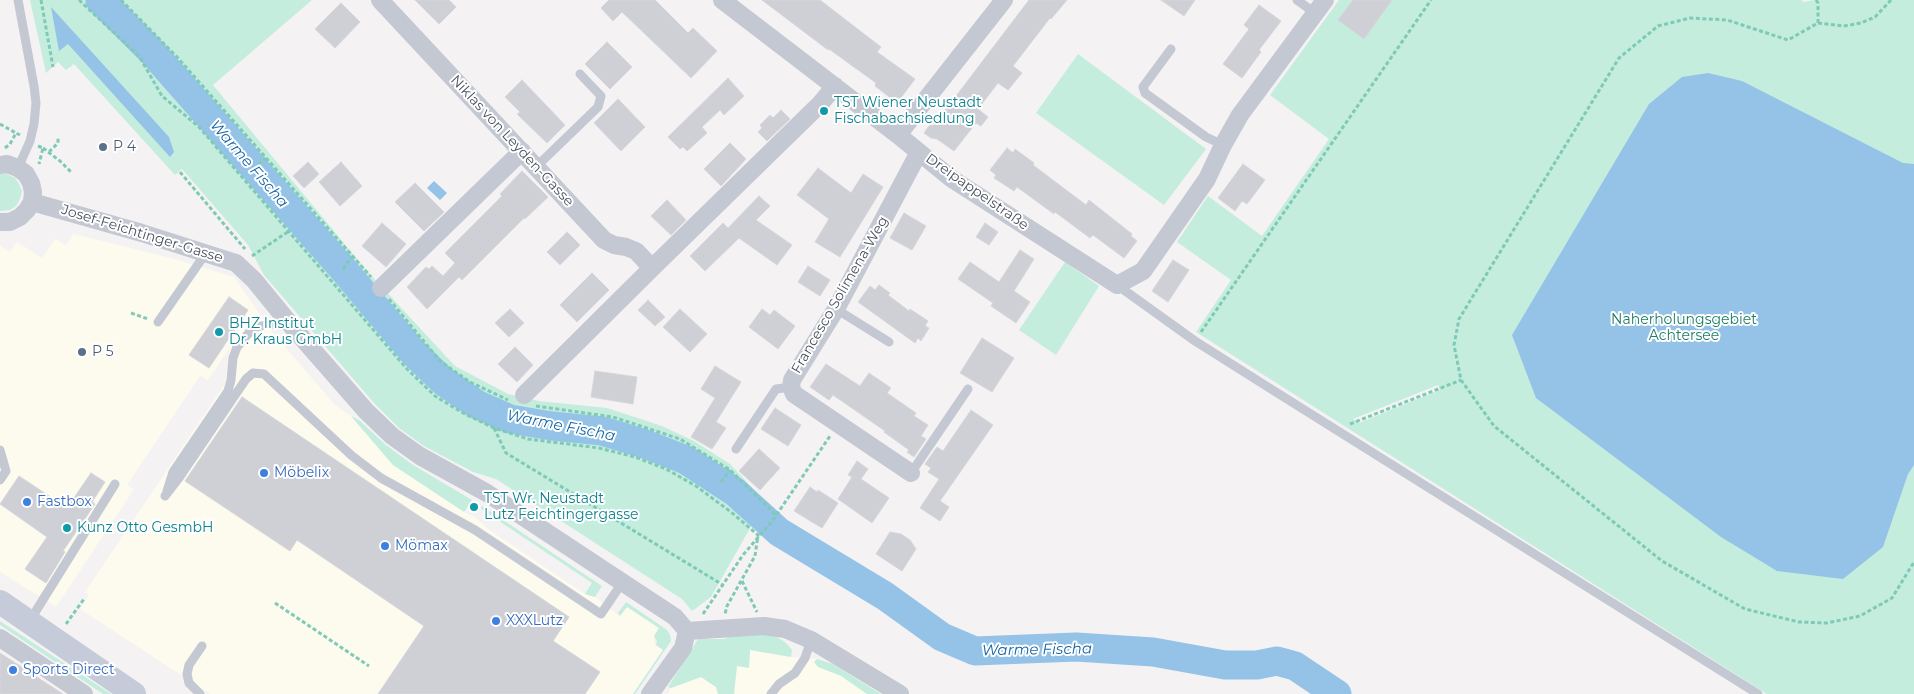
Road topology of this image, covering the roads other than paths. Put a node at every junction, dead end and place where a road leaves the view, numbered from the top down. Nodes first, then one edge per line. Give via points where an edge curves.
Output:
1 (18, 0) edge
2 (380, 0) edge
3 (722, 0) edge
4 (1004, 0) edge
5 (1297, 0) edge
6 (1320, 7) edge
7 (1171, 49) dead end
8 (580, 74) dead end
9 (835, 86) junction
10 (898, 134) junction
11 (1223, 145) junction
12 (522, 151) junction
13 (919, 152) junction
14 (0, 165) edge
15 (536, 167) junction
16 (18, 168) junction
17 (32, 202) junction
18 (0, 222) edge
19 (206, 253) junction
20 (652, 268) junction
21 (1117, 285) junction
22 (381, 288) road end
23 (836, 309) junction
24 (158, 322) road end
25 (290, 324) junction
26 (889, 342) dead end
27 (791, 387) junction
28 (968, 389) dead end
29 (529, 401) road end
30 (736, 449) dead end
31 (0, 450) edge
32 (911, 473) joint
33 (0, 480) edge
34 (115, 484) dead end
35 (622, 583) junction
36 (0, 602) edge
37 (29, 622) junction
38 (687, 631) junction
39 (0, 638) edge
40 (811, 640) junction
41 (202, 646) dead end
42 (651, 693) edge
43 (84, 694) edge
44 (134, 694) edge
45 (200, 694) edge
46 (770, 694) edge
47 (900, 694) edge
48 (1758, 694) edge

1 - 16 lane via 36,103 32,132
2 - 12 street, Niklas von Leyden-Gasse
3 - 9 street, Dreipappelstraße
4 - 10 street
5 - 6 lane
6 - 11 street via 1240,115
7 - 11 lane via 1143,87 1145,93 1206,137
8 - 15 lane via 601,96 598,107
9 - 10 street, Dreipappelstraße
9 - 20 street
10 - 13 street, Dreipappelstraße
11 - 21 street via 1207,179 1143,271
12 - 15 street, Niklas von Leyden-Gasse
12 - 22 street
13 - 21 street, Dreipappelstraße via 952,178
13 - 23 street, Francesco Solimena-Weg
14 - 16 street
15 - 20 street, Niklas von Leyden-Gasse via 604,240 636,251
16 - 17 street via 31,183
17 - 18 street via 20,217
17 - 19 street, Josef-Feichtinger-Gasse
19 - 24 lane
19 - 25 street, Josef-Feichtinger-Gasse via 236,263
20 - 29 street
21 - 48 lane via 1195,341
23 - 26 lane
23 - 27 street, Francesco Solimena-Weg via 792,380
25 - 35 street, Josef-Feichtinger-Gasse via 392,436 420,456 486,493
25 - 35 lane via 253,328 237,347 228,391 173,472 165,496 246,379 253,374 264,374 351,455 381,478 475,530 601,614
27 - 30 lane via 776,389
27 - 32 street, Francesco Solimena-Weg via 794,394
28 - 32 lane
31 - 33 lane via 6,470
34 - 37 lane
35 - 38 street, Josef-Feichtinger-Gasse via 675,617
36 - 37 main road
37 - 44 main road
38 - 40 street via 764,626 785,629
38 - 42 street via 683,648
39 - 43 street
40 - 46 lane via 805,658 794,673
40 - 47 street
41 - 45 lane via 187,674 189,683

